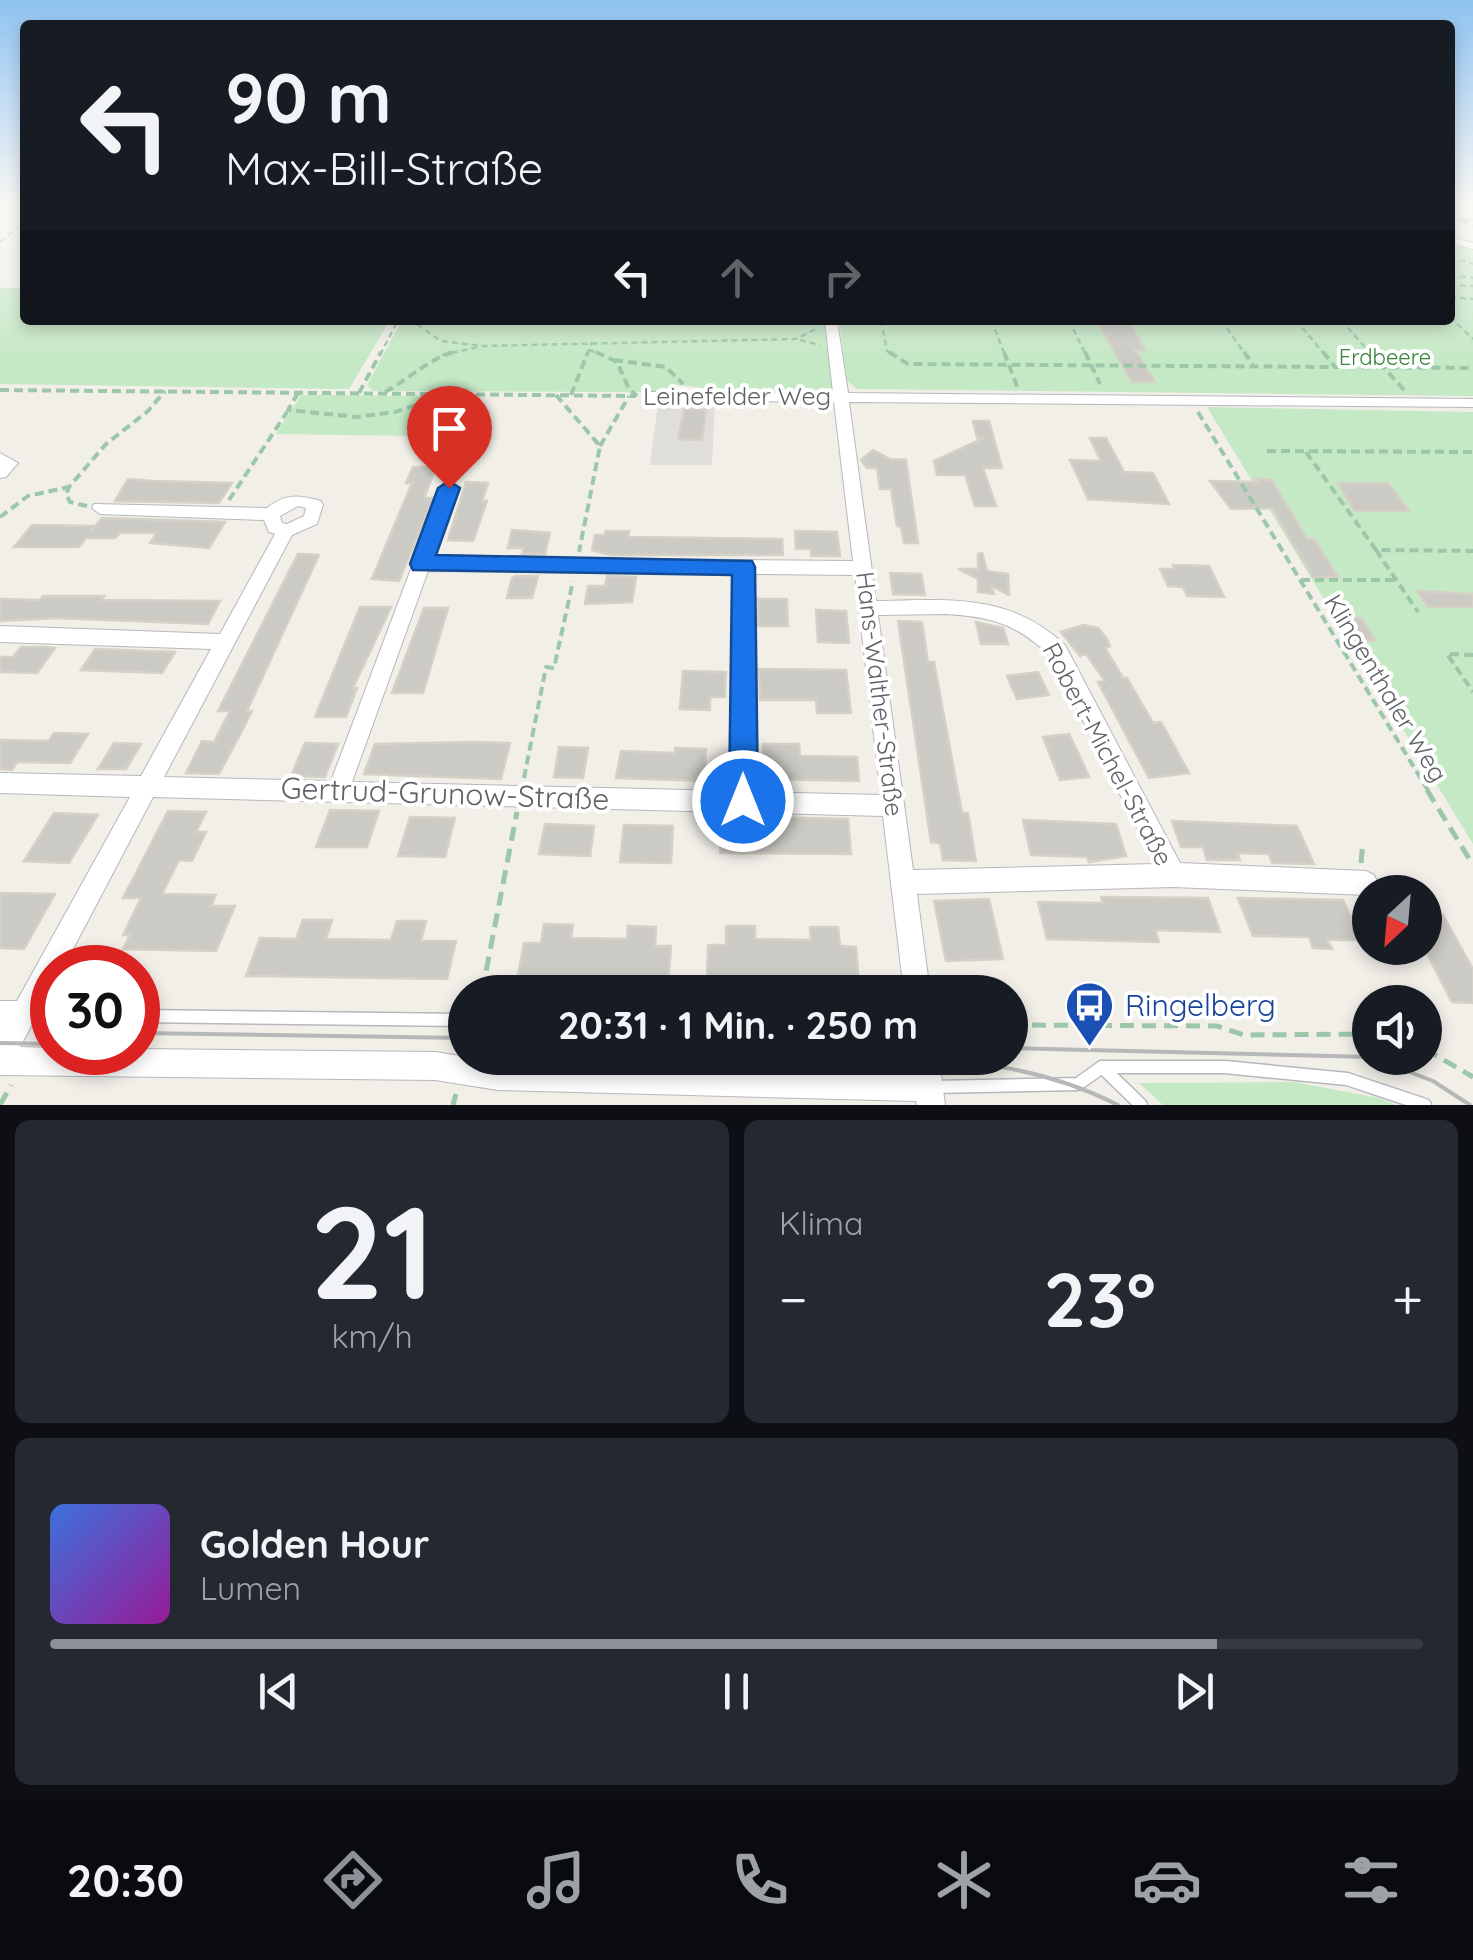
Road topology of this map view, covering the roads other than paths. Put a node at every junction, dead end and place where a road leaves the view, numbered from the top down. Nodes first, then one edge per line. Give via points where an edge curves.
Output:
1 (827, 325) edge
2 (644, 396) road end
3 (841, 396) junction
4 (1473, 403) edge
5 (0, 458) edge
6 (0, 472) edge
7 (449, 488) dead end
8 (100, 508) road end
9 (421, 564) junction
10 (744, 567) junction
11 (864, 568) junction
12 (869, 608) junction
13 (0, 634) edge
14 (227, 642) junction
15 (0, 783) edge
16 (148, 786) junction
17 (338, 790) junction
18 (743, 801) junction
19 (894, 806) junction
20 (1174, 874) junction
21 (903, 882) junction
22 (1352, 882) edge
23 (915, 975) edge
24 (12, 1014) edge
25 (160, 1016) edge
26 (448, 1020) edge
27 (1102, 1067) junction
28 (4, 1068) edge
29 (930, 1096) edge
30 (1142, 1105) edge
31 (1424, 1105) edge

1 - 3 street, Hans-Walther-Straße
2 - 3 street, Leinefelder Weg
3 - 4 street, Leinefelder Weg
3 - 11 street, Hans-Walther-Straße
5 - 6 street via 10,464
7 - 9 street
8 - 14 street via 222,512 278,522
9 - 10 street
9 - 17 street
10 - 11 street
10 - 18 street
11 - 12 street, Hans-Walther-Straße
12 - 19 street, Hans-Walther-Straße
12 - 20 street, Robert-Michel-Straße via 987,610 1040,629 1058,651
13 - 14 street
14 - 16 street
15 - 16 street, Gertrud-Grunow-Straße
16 - 17 street, Gertrud-Grunow-Straße
16 - 24 street
17 - 18 street, Gertrud-Grunow-Straße
18 - 19 street, Gertrud-Grunow-Straße
19 - 21 street, Hans-Walther-Straße
20 - 21 street, Robert-Michel-Straße
20 - 22 street, Robert-Michel-Straße
21 - 23 street, Hans-Walther-Straße
24 - 28 street
25 - 26 lane
27 - 29 lane via 1078,1084
27 - 30 lane
27 - 31 lane via 1288,1069 1352,1079
28 - 29 street via 434,1066 498,1076

